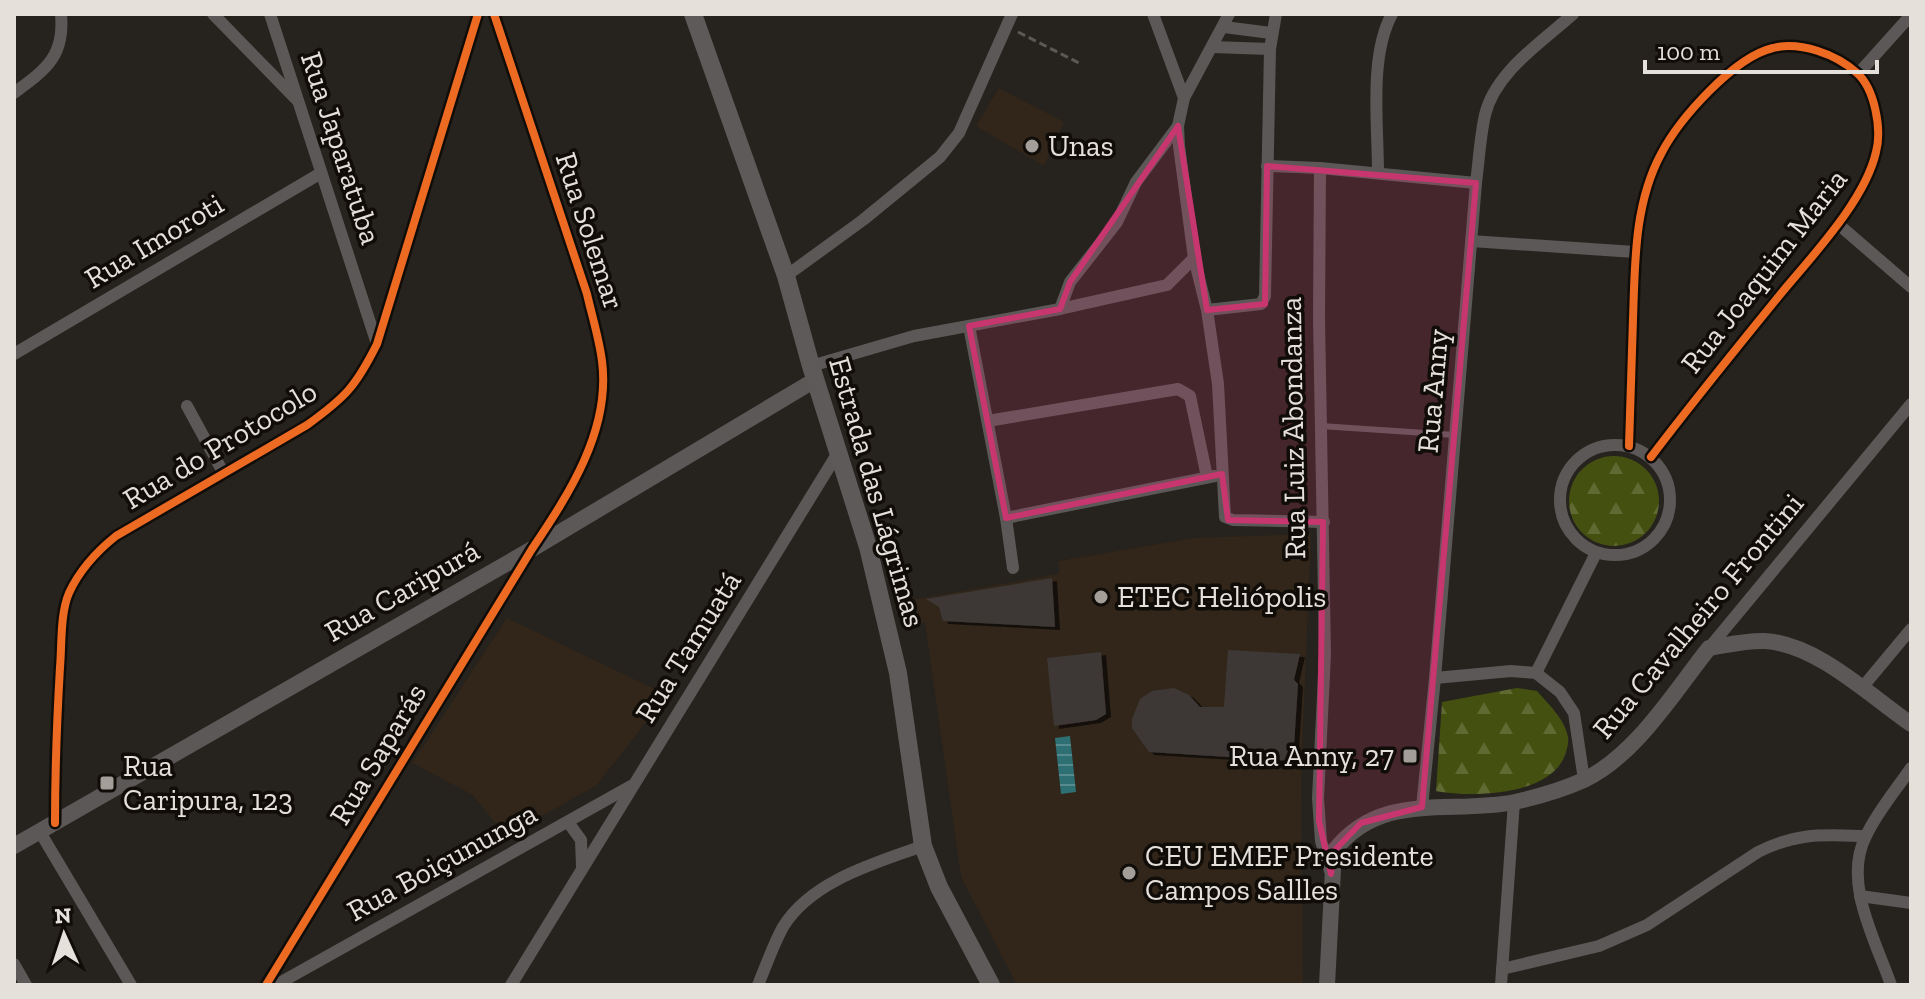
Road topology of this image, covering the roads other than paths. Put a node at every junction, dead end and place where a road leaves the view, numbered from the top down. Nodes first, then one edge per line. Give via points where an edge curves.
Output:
1 (61, 14) edge
2 (213, 14) edge
3 (270, 14) edge
4 (478, 14) edge
5 (494, 14) edge
6 (693, 14) edge
7 (1153, 14) edge
8 (1276, 14) edge
9 (1392, 14) edge
10 (1573, 14) edge
11 (1911, 15) edge
12 (1010, 20) edge
13 (1226, 20) edge
14 (1271, 33) junction
15 (1212, 47) junction
16 (1270, 49) junction
17 (1858, 74) junction
18 (14, 93) edge
19 (1184, 98) junction
20 (299, 103) junction
21 (1178, 126) junction
22 (1267, 166) junction
23 (1320, 168) junction
24 (1378, 172) junction
25 (321, 173) junction
26 (1476, 183) junction
27 (1838, 224) junction
28 (1471, 241) junction
29 (1635, 252) junction
30 (1194, 258) junction
31 (786, 276) junction
32 (1911, 287) edge
33 (1060, 309) junction
34 (1207, 310) junction
35 (969, 326) junction
36 (377, 344) junction
37 (14, 354) edge
38 (813, 373) junction
39 (1911, 404) edge
40 (187, 406) dead end
41 (988, 421) junction
42 (1321, 426) junction
43 (1455, 435) junction
44 (1629, 446) junction
45 (839, 451) junction
46 (1651, 457) junction
47 (224, 474) junction
48 (1222, 475) junction
49 (1207, 477) junction
50 (1006, 518) junction
51 (1324, 522) junction
52 (532, 549) junction
53 (1596, 553) junction
54 (1013, 568) dead end
55 (1911, 629) edge
56 (1709, 648) junction
57 (1536, 673) junction
58 (1435, 678) junction
59 (1861, 689) junction
60 (1911, 724) edge
61 (1911, 768) edge
62 (1584, 780) junction
63 (634, 785) junction
64 (1514, 802) junction
65 (1422, 807) junction
66 (568, 822) junction
67 (55, 823) junction
68 (40, 832) junction
69 (1865, 836) junction
70 (14, 846) edge
71 (923, 846) junction
72 (582, 869) junction
73 (1331, 874) junction
74 (1860, 896) junction
75 (1911, 903) edge
76 (14, 964) edge
77 (1502, 969) junction
78 (26, 985) edge
79 (131, 985) edge
80 (266, 985) edge
81 (276, 985) edge
82 (511, 985) edge
83 (758, 985) edge
84 (991, 985) edge
85 (1327, 985) edge
86 (1501, 985) edge
87 (1891, 985) edge

1 - 18 street via 57,54
2 - 20 street
3 - 20 street, Rua Japaratuba
4 - 36 street, Rua do Protocolo
5 - 52 street, Rua Solemar via 587,294 602,363 603,395 580,469
6 - 31 main road, Estrada das Lágrimas
7 - 19 street
8 - 14 street
9 - 24 street via 1378,66
10 - 26 street, Rua Anny via 1493,94 1485,114
11 - 17 street
12 - 31 street via 959,133 940,157
13 - 14 street
13 - 15 street
14 - 16 street
15 - 16 street
15 - 19 street
16 - 22 street
17 - 27 street, Rua Joaquim Maria via 1874,107 1877,152
17 - 29 street, Rua Joaquim Maria via 1830,56 1788,46 1770,48 1741,65 1701,98 1660,154
19 - 21 street
20 - 25 street, Rua Japaratuba
21 - 30 street
21 - 33 street via 1136,182 1117,222 1070,282
22 - 23 street
22 - 34 street via 1264,301
23 - 24 street
23 - 42 street, Rua Luiz Abondanza
24 - 26 street
25 - 36 street, Rua Japaratuba
25 - 37 street, Rua Imoroti
26 - 28 street, Rua Anny
27 - 32 street
27 - 46 street, Rua Joaquim Maria
28 - 29 street
28 - 43 street, Rua Anny
29 - 44 street, Rua Joaquim Maria
30 - 33 street via 1167,285
30 - 34 street
31 - 38 main road, Estrada das Lágrimas
33 - 35 street
34 - 48 street via 1218,384
35 - 38 street via 860,350
35 - 41 street
36 - 47 street, Rua do Protocolo via 358,381 334,406
38 - 45 main road, Estrada das Lágrimas
38 - 52 street, Rua Caripurá
39 - 56 street, Rua Cavalheiro Frontini
40 - 47 street
41 - 49 street via 1178,389 1190,396
41 - 50 street
42 - 43 lane
42 - 51 street, Rua Luiz Abondanza
43 - 58 street, Rua Anny
44 - 46 street
44 - 53 street via 1592,449 1576,460 1559,493 1567,529
45 - 63 street, Rua Tamuatá
45 - 71 main road, Estrada das Lágrimas via 887,619
46 - 53 street via 1670,494 1659,535 1631,554
47 - 67 street, Rua do Protocolo via 116,536 95,553 68,596 55,750
48 - 49 street
48 - 51 street via 1228,520
49 - 50 street
50 - 54 street
51 - 73 street, Rua Luiz Abondanza via 1319,809
52 - 67 street, Rua Caripurá
52 - 80 street, Rua Saparás
53 - 57 street
55 - 59 street
56 - 59 street via 1767,641 1788,646 1835,669
56 - 62 street, Rua Cavalheiro Frontini via 1628,750
57 - 58 street
57 - 62 street via 1560,692 1574,713
58 - 65 street, Rua Anny
59 - 60 street
61 - 69 street
62 - 64 street, Rua Cavalheiro Frontini
63 - 66 street, Rua Boiçununga
63 - 72 street, Rua Tamuatá
64 - 65 street, Rua Cavalheiro Frontini
64 - 77 street
65 - 73 street, Rua Cavalheiro Frontini via 1361,823 1334,851
66 - 72 street via 581,840
66 - 81 street, Rua Boiçununga
67 - 68 street, Rua Caripurá
68 - 70 street, Rua Caripurá
68 - 79 street
69 - 74 street
69 - 77 street via 1796,836 1777,842 1647,925 1599,946
71 - 83 street via 871,864 805,903 784,925
71 - 84 main road, Estrada das Lágrimas
72 - 82 street, Rua Tamuatá
73 - 85 street, Rua Luiz Abondanza
74 - 75 street
74 - 87 street
76 - 78 street
77 - 86 street

